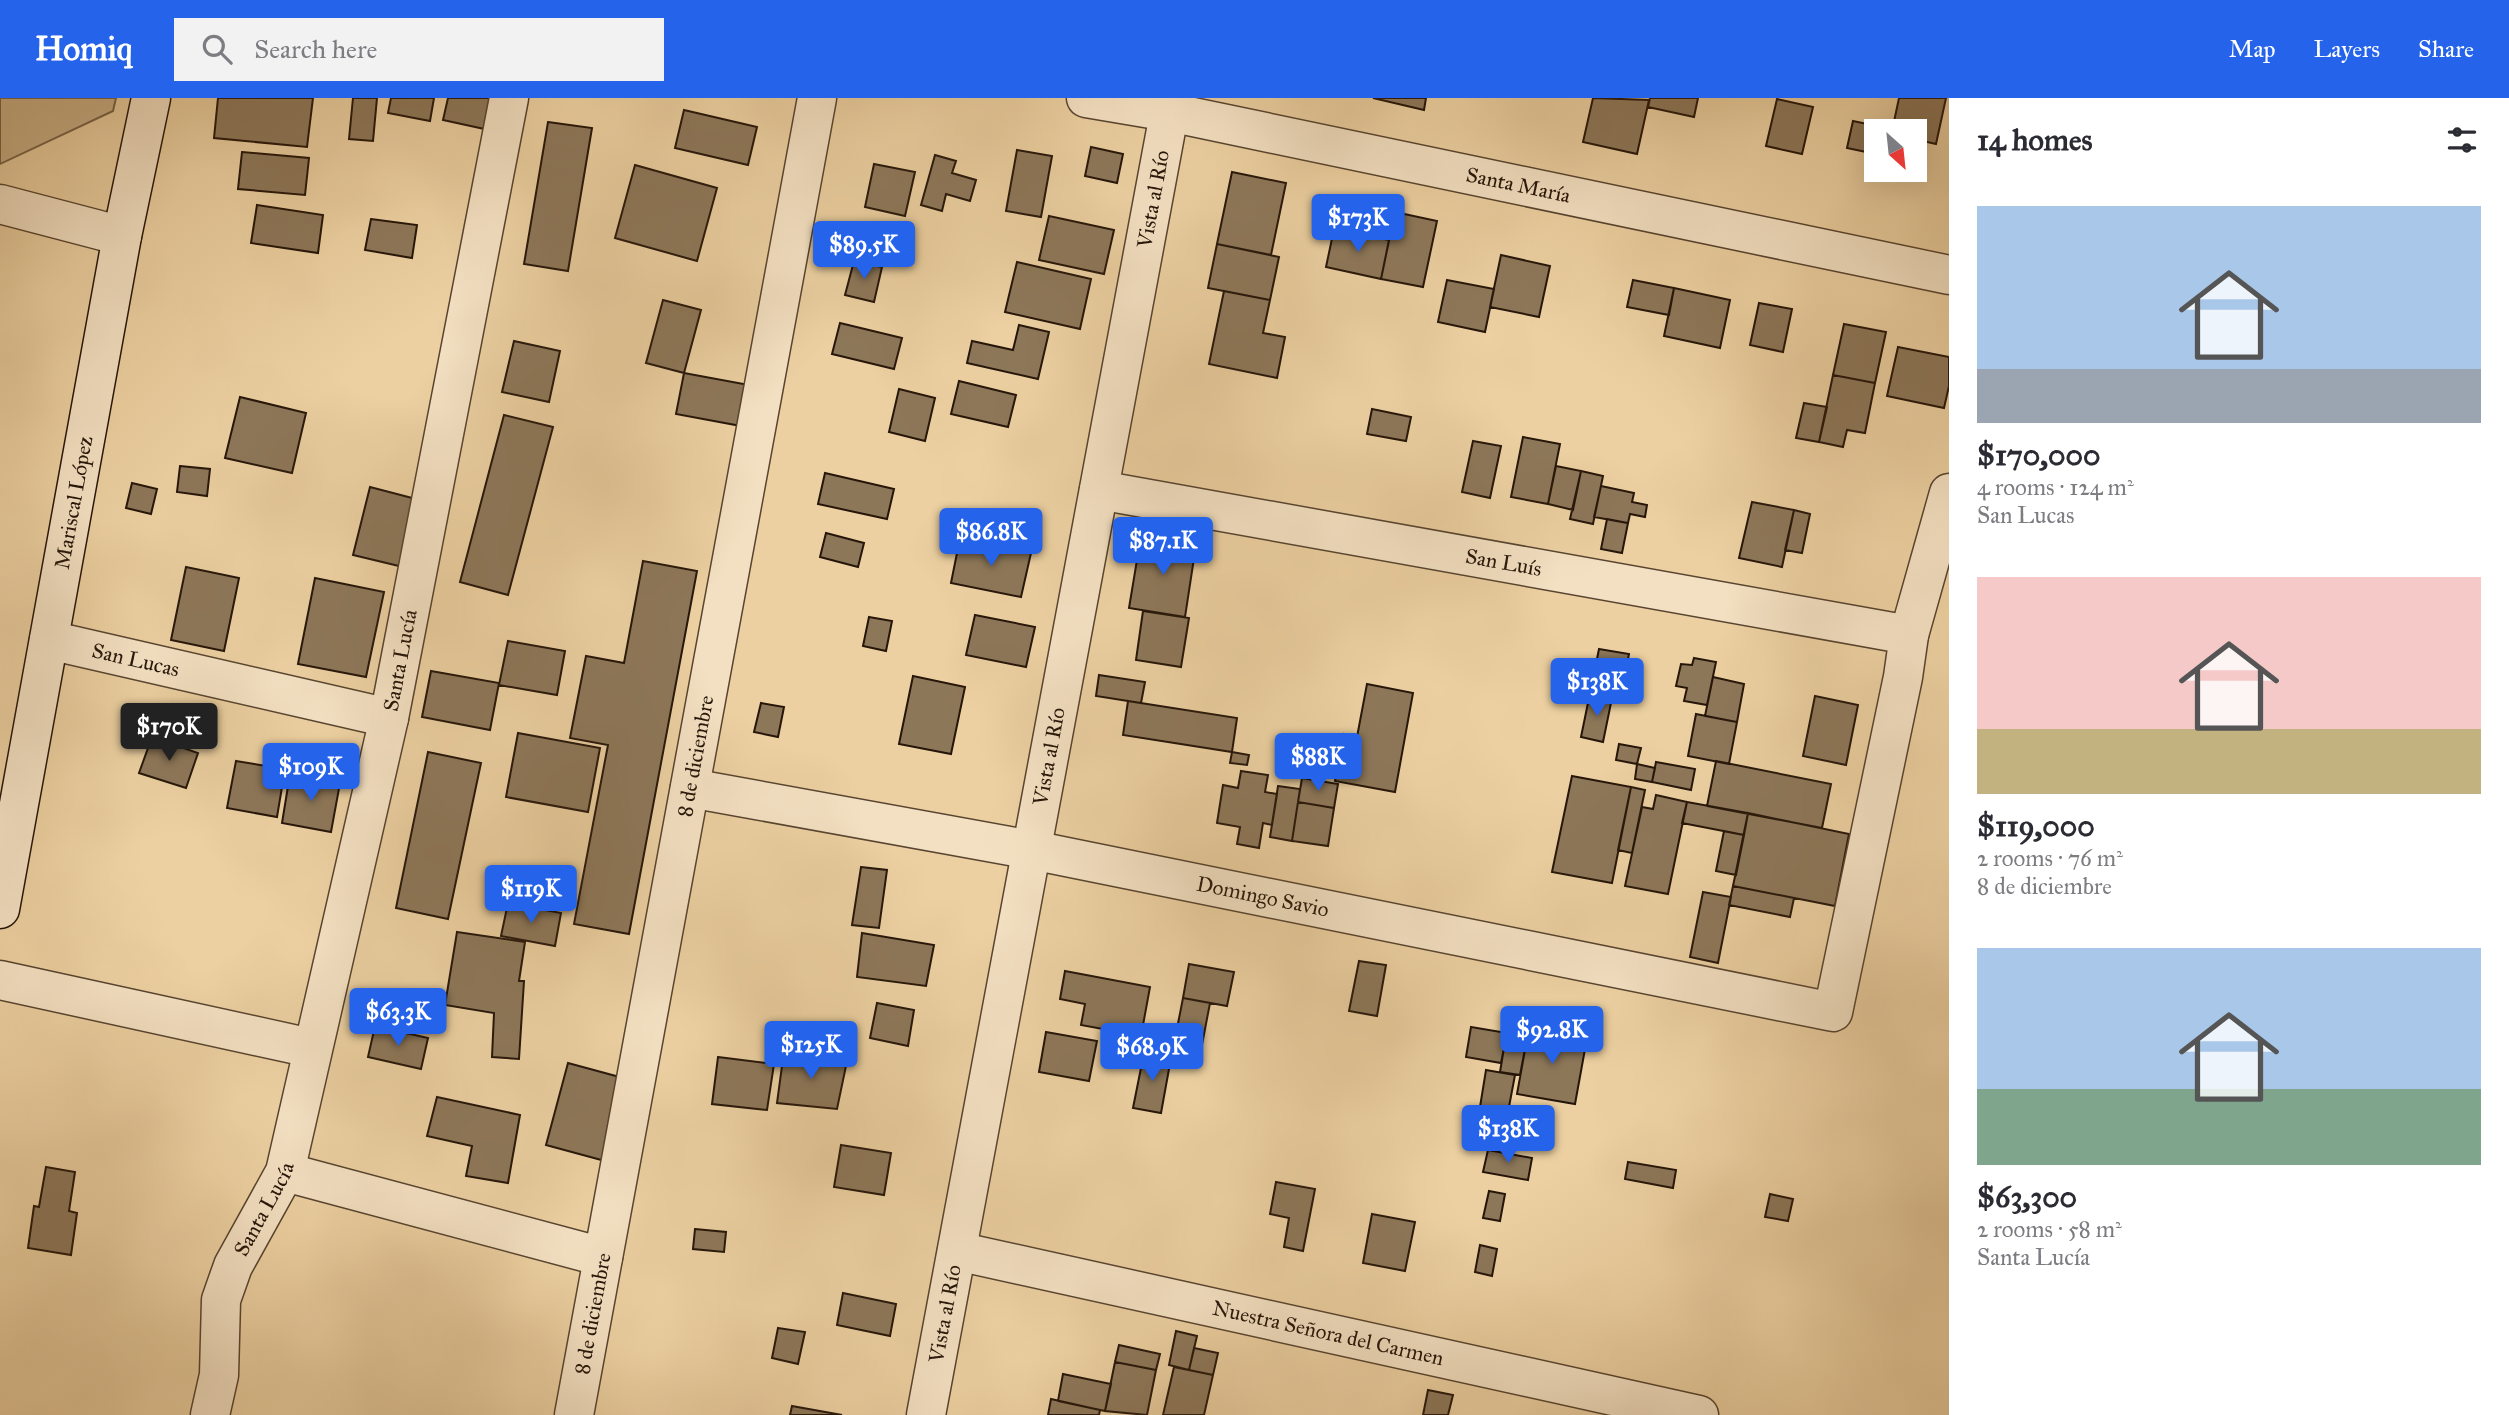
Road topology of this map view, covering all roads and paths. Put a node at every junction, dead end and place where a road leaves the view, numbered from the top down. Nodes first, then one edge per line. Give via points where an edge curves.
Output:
1 (151, 98) edge
2 (509, 98) edge
3 (817, 98) edge
4 (1086, 98) edge
5 (1171, 105) edge
6 (0, 204) edge
7 (122, 236) junction
8 (1949, 275) edge
9 (1099, 490) junction
10 (1949, 492) edge
11 (1909, 635) junction
12 (48, 640) junction
13 (388, 718) junction
14 (691, 788) junction
15 (1032, 850) junction
16 (0, 909) edge
17 (0, 980) edge
18 (311, 1048) junction
19 (285, 1172) junction
20 (957, 1251) junction
21 (603, 1257) junction
22 (210, 1415) edge
23 (574, 1415) edge
24 (926, 1415) edge
25 (1699, 1415) edge

1 - 7 street, Mariscal López
2 - 13 street, Santa Lucía
3 - 14 street, 8 de diciembre
4 - 5 street, Santa María
5 - 8 street, Santa María
5 - 9 street, Vista al Río
6 - 7 street
7 - 12 street, Mariscal López
9 - 11 street, San Luís
9 - 15 street, Vista al Río
10 - 11 street
11 - 15 street, Domingo Savio via 1833,1012
12 - 13 street, San Lucas
12 - 16 street, Mariscal López
13 - 18 street, Santa Lucía
14 - 15 street, Domingo Savio
14 - 21 street, 8 de diciembre
15 - 20 street, Vista al Río
17 - 18 street
18 - 19 street, Santa Lucía
19 - 21 street
19 - 22 street, Santa Lucía via 233,1266 221,1300 219,1375
20 - 24 street, Vista al Río
20 - 25 street, Nuestra Señora del Carmen
21 - 23 street, 8 de diciembre

